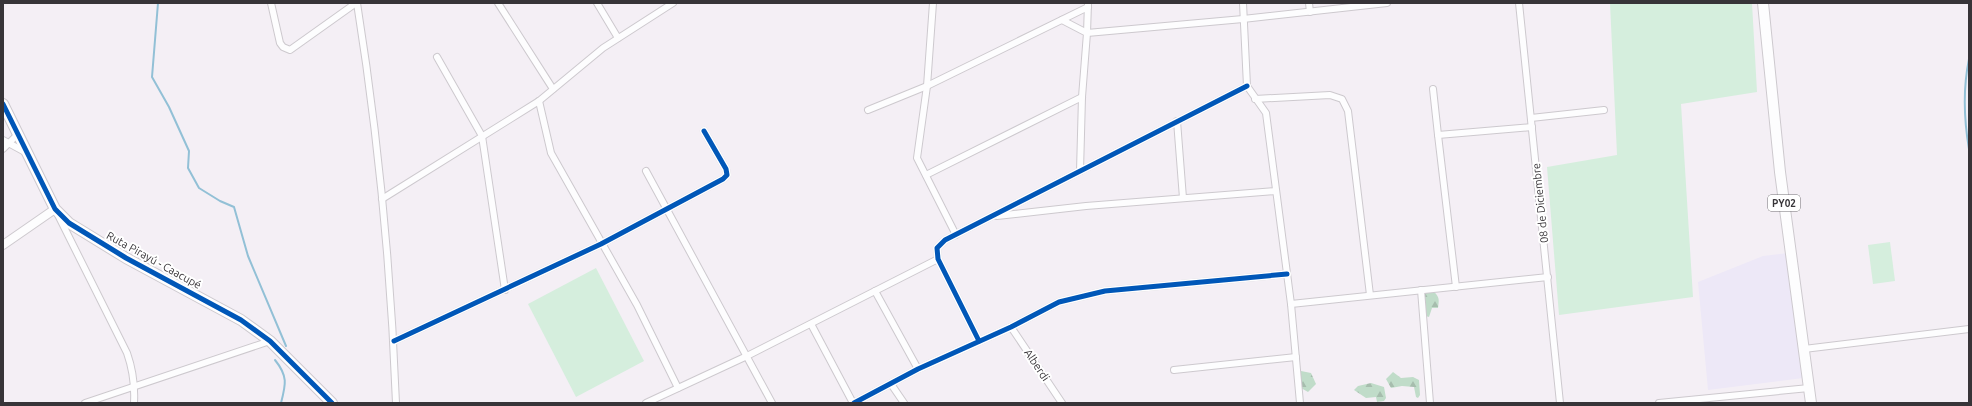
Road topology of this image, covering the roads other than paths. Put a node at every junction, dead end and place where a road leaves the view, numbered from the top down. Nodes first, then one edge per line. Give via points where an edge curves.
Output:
1 (271, 3) edge
2 (357, 3) edge
3 (498, 3) edge
4 (597, 3) edge
5 (673, 3) edge
6 (933, 3) edge
7 (1242, 3) edge
8 (1310, 3) edge
9 (1387, 3) edge
10 (1519, 3) edge
11 (1763, 3) edge
12 (1088, 5) edge
13 (1310, 12) junction
14 (1243, 19) junction
15 (1062, 20) junction
16 (1087, 33) junction
17 (618, 38) junction
18 (437, 58) dead end
19 (927, 86) junction
20 (1247, 86) junction
21 (554, 89) junction
22 (1433, 89) dead end
23 (1082, 97) junction
24 (1256, 99) junction
25 (539, 101) junction
26 (3, 104) edge
27 (868, 110) dead end
28 (1604, 110) dead end
29 (1531, 118) junction
30 (1177, 122) junction
31 (1532, 127) junction
32 (704, 131) dead end
33 (17, 135) junction
34 (1438, 135) junction
35 (482, 136) junction
36 (3, 140) edge
37 (9, 143) junction
38 (3, 149) edge
39 (26, 152) junction
40 (646, 171) dead end
41 (1080, 171) junction
42 (926, 175) junction
43 (1276, 191) junction
44 (1183, 198) junction
45 (382, 199) junction
46 (55, 209) junction
47 (667, 210) junction
48 (993, 216) junction
49 (956, 235) junction
50 (601, 244) junction
51 (3, 245) edge
52 (938, 260) junction
53 (1287, 274) junction
54 (1548, 277) junction
55 (1456, 287) junction
56 (505, 290) junction
57 (1421, 290) junction
58 (875, 291) junction
59 (1370, 295) junction
60 (1291, 304) junction
61 (811, 324) junction
62 (1011, 326) junction
63 (1969, 329) edge
64 (270, 341) junction
65 (394, 341) junction
66 (979, 341) junction
67 (1804, 349) junction
68 (747, 356) junction
69 (1296, 357) junction
70 (918, 369) junction
71 (1174, 370) dead end
72 (891, 384) junction
73 (135, 385) junction
74 (678, 388) junction
75 (1809, 388) junction
76 (85, 403) edge
77 (134, 403) edge
78 (332, 403) edge
79 (396, 403) edge
80 (646, 403) edge
81 (772, 403) edge
82 (853, 403) edge
83 (904, 403) edge
84 (1062, 403) edge
85 (1300, 403) edge
86 (1430, 403) edge
87 (1560, 403) edge
88 (1658, 403) edge
89 (1811, 403) edge

1 - 2 street via 280,43 290,50
2 - 45 street
3 - 21 street
4 - 17 street
5 - 17 street
6 - 19 street
7 - 14 street
8 - 13 street
9 - 13 street
10 - 29 street, 08 de Diciembre
11 - 67 main road, PY02 via 1779,164
12 - 15 street
12 - 16 street
13 - 14 street
14 - 16 street
14 - 20 street
15 - 16 street
15 - 19 street
16 - 23 street
17 - 21 street
18 - 35 street
19 - 27 street
19 - 42 street via 917,158
20 - 24 street
20 - 30 street
21 - 25 street
22 - 34 street
23 - 41 street
23 - 42 street
24 - 43 street via 1266,113
24 - 59 street via 1330,94 1342,99 1348,111
25 - 35 street
25 - 50 street via 551,153
26 - 33 main road, Ruta Pirayú - Caacupé
28 - 29 street
29 - 31 street, 08 de Diciembre
30 - 41 street
30 - 44 street
31 - 34 street
31 - 54 street, 08 de Diciembre
32 - 47 street via 727,175
33 - 37 street
33 - 39 main road, Ruta Pirayú - Caacupé
34 - 55 street
35 - 45 street
35 - 56 street
36 - 37 street
37 - 38 street
37 - 39 street
39 - 46 main road, Ruta Pirayú - Caacupé
40 - 47 street
41 - 48 street
42 - 49 street
43 - 44 street
43 - 53 street
44 - 48 street
45 - 65 street
46 - 51 street
46 - 64 main road, Ruta Pirayú - Caacupé via 69,223 126,258 241,320
46 - 73 street via 126,353
47 - 50 street
47 - 68 street
48 - 49 street
49 - 52 street via 937,248
50 - 56 street
50 - 74 street via 637,305
52 - 58 street
52 - 66 street
53 - 60 street
53 - 62 street via 1105,291 1059,302
54 - 55 street
54 - 87 street, 08 de Diciembre
55 - 57 street
56 - 65 street
57 - 59 street
57 - 86 street
58 - 61 street
58 - 70 street
59 - 60 street
60 - 69 street
61 - 68 street
61 - 82 street
62 - 66 street
62 - 84 street, Alberdi
63 - 67 street
64 - 73 street
64 - 78 main road, Ruta Pirayú - Caacupé
65 - 79 street
66 - 70 street
67 - 75 main road, PY02
68 - 74 street
68 - 81 street
69 - 71 street
69 - 85 street
70 - 72 street
72 - 82 street
72 - 83 street
73 - 76 street
73 - 77 street
74 - 80 street
75 - 88 street
75 - 89 main road, PY02

